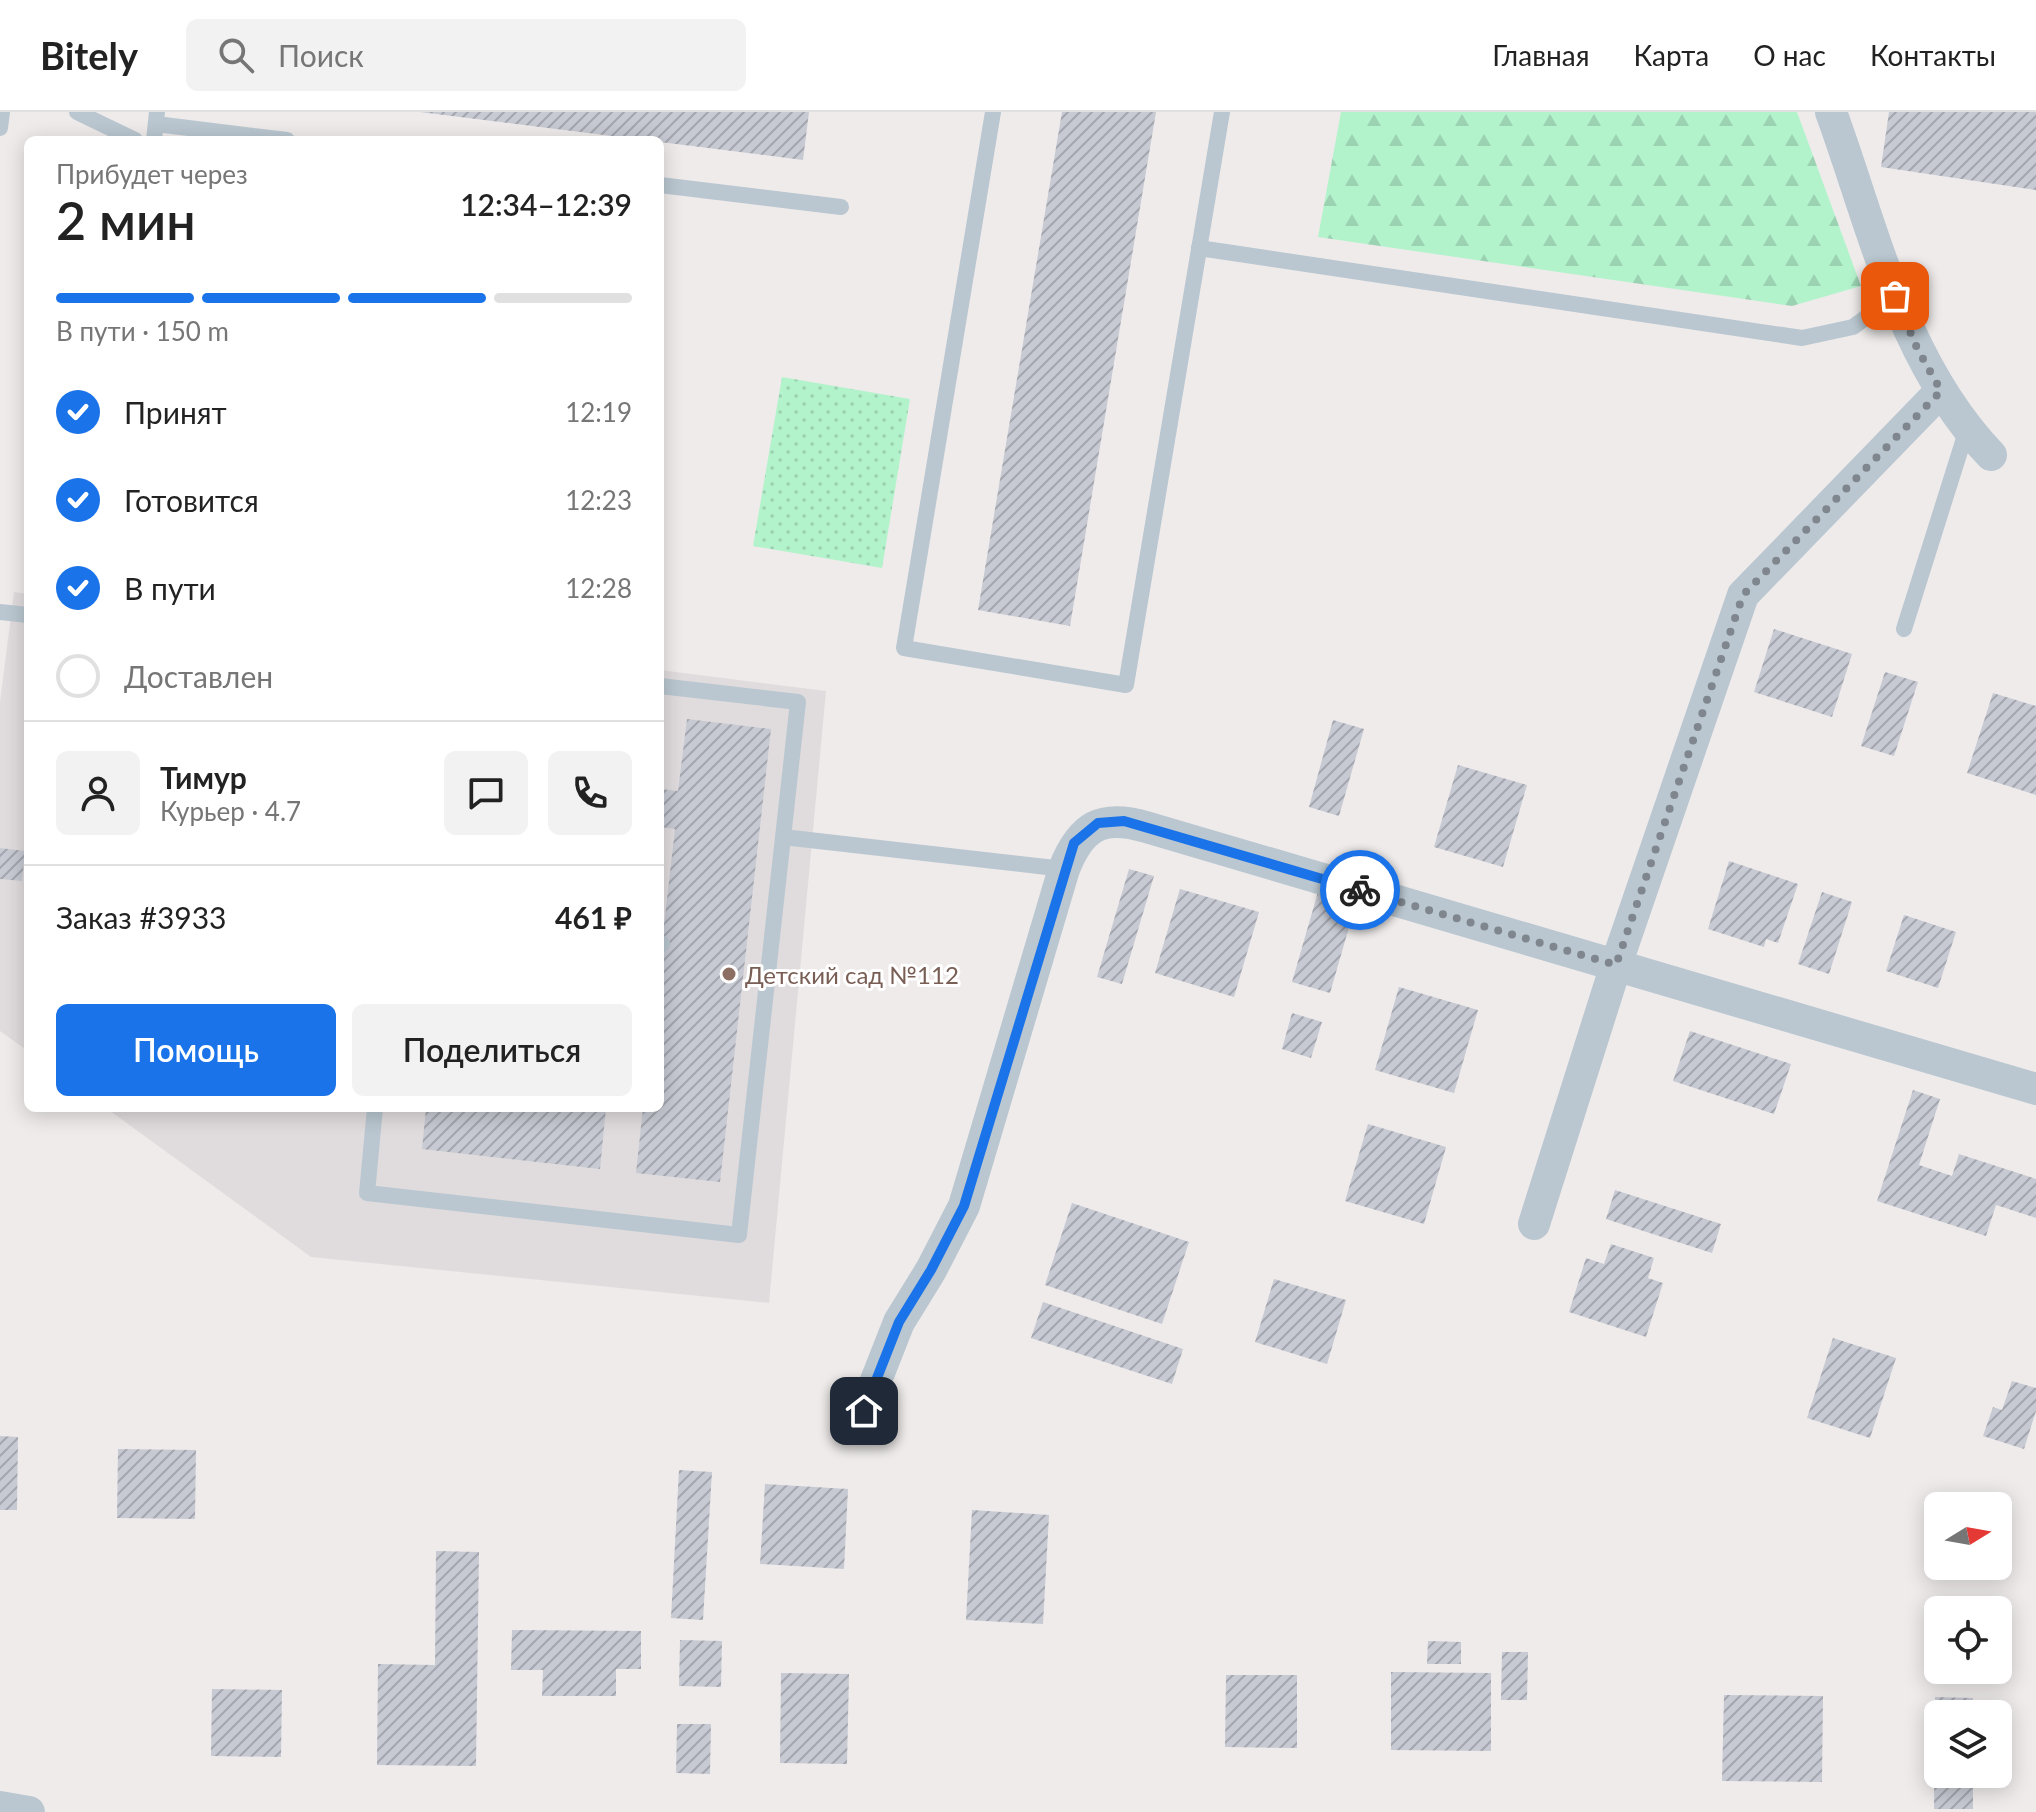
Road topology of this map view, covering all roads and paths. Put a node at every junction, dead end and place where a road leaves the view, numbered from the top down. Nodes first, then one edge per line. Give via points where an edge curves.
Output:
1 (2, 112) edge
2 (77, 112) edge
3 (993, 112) edge
4 (1222, 112) edge
5 (1831, 112) edge
6 (155, 125) edge
7 (0, 128) edge
8 (127, 136) edge
9 (252, 136) edge
10 (664, 185) edge
11 (841, 207) dead end
12 (1199, 248) junction
13 (1895, 296) junction
14 (1941, 391) junction
15 (1967, 429) junction
16 (1991, 455) dead end
17 (0, 612) edge
18 (24, 615) edge
19 (1904, 629) dead end
20 (664, 686) edge
21 (783, 837) junction
22 (1064, 869) junction
23 (1616, 965) junction
24 (2036, 1089) edge
25 (375, 1112) edge
26 (1534, 1224) dead end
27 (864, 1411) dead end
28 (0, 1807) edge
29 (29, 1812) edge

1 - 7 lane
2 - 8 lane
3 - 12 lane via 904,648 1126,685
4 - 12 lane
5 - 13 street
6 - 9 lane
10 - 11 lane
12 - 13 lane via 1802,338 1853,327
13 - 14 street
14 - 15 street
14 - 23 street via 1743,595
15 - 16 street
15 - 19 lane
17 - 18 lane
20 - 21 lane via 798,702
21 - 22 lane
21 - 25 lane via 739,1235 367,1193
22 - 23 street via 1074,843 1098,823 1124,821
22 - 27 street via 964,1206 899,1322
23 - 24 street
23 - 26 street
28 - 29 street

